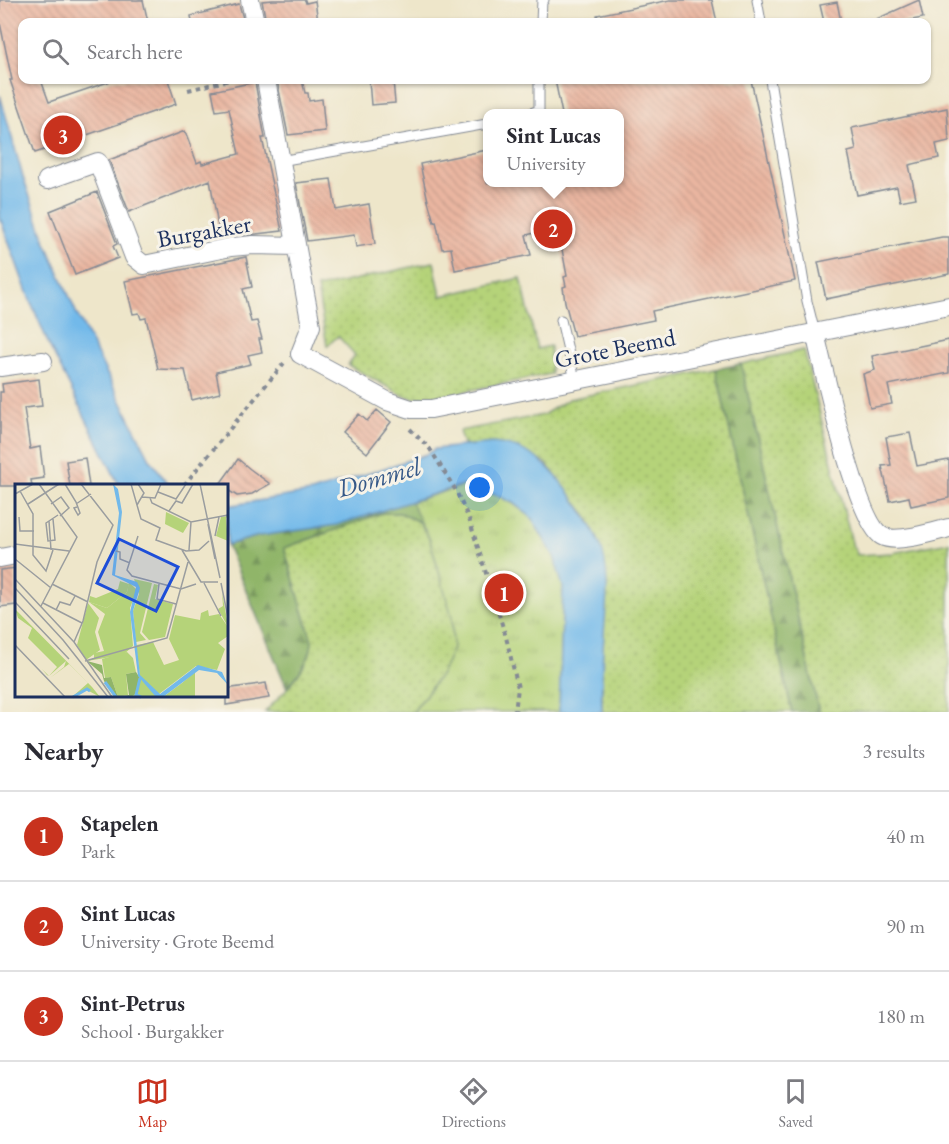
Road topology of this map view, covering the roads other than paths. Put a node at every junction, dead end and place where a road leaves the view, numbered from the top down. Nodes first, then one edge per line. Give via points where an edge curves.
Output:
1 (250, 0) edge
2 (544, 0) edge
3 (757, 0) edge
4 (254, 18) edge
5 (541, 18) edge
6 (760, 18) edge
7 (267, 84) edge
8 (539, 84) edge
9 (771, 84) edge
10 (538, 109) edge
11 (483, 125) edge
12 (280, 161) junction
13 (47, 180) dead end
14 (296, 246) junction
15 (949, 306) edge
16 (561, 320) dead end
17 (815, 333) junction
18 (43, 361) dead end
19 (0, 367) edge
20 (575, 380) junction
21 (949, 528) edge
22 (15, 555) edge
23 (0, 558) edge

1 - 4 street
2 - 5 lane
3 - 6 lane
7 - 12 street
8 - 10 lane
9 - 17 lane
11 - 12 lane
12 - 14 street
13 - 14 street, Burgakker via 98,162 134,257 144,265 253,244
14 - 20 street, Grote Beemd via 311,326 300,354 380,398 411,409 431,409
15 - 17 street, Grote Beemd
16 - 20 lane
17 - 20 street, Grote Beemd
17 - 21 street via 849,464 876,532 895,539
18 - 19 street
22 - 23 street

